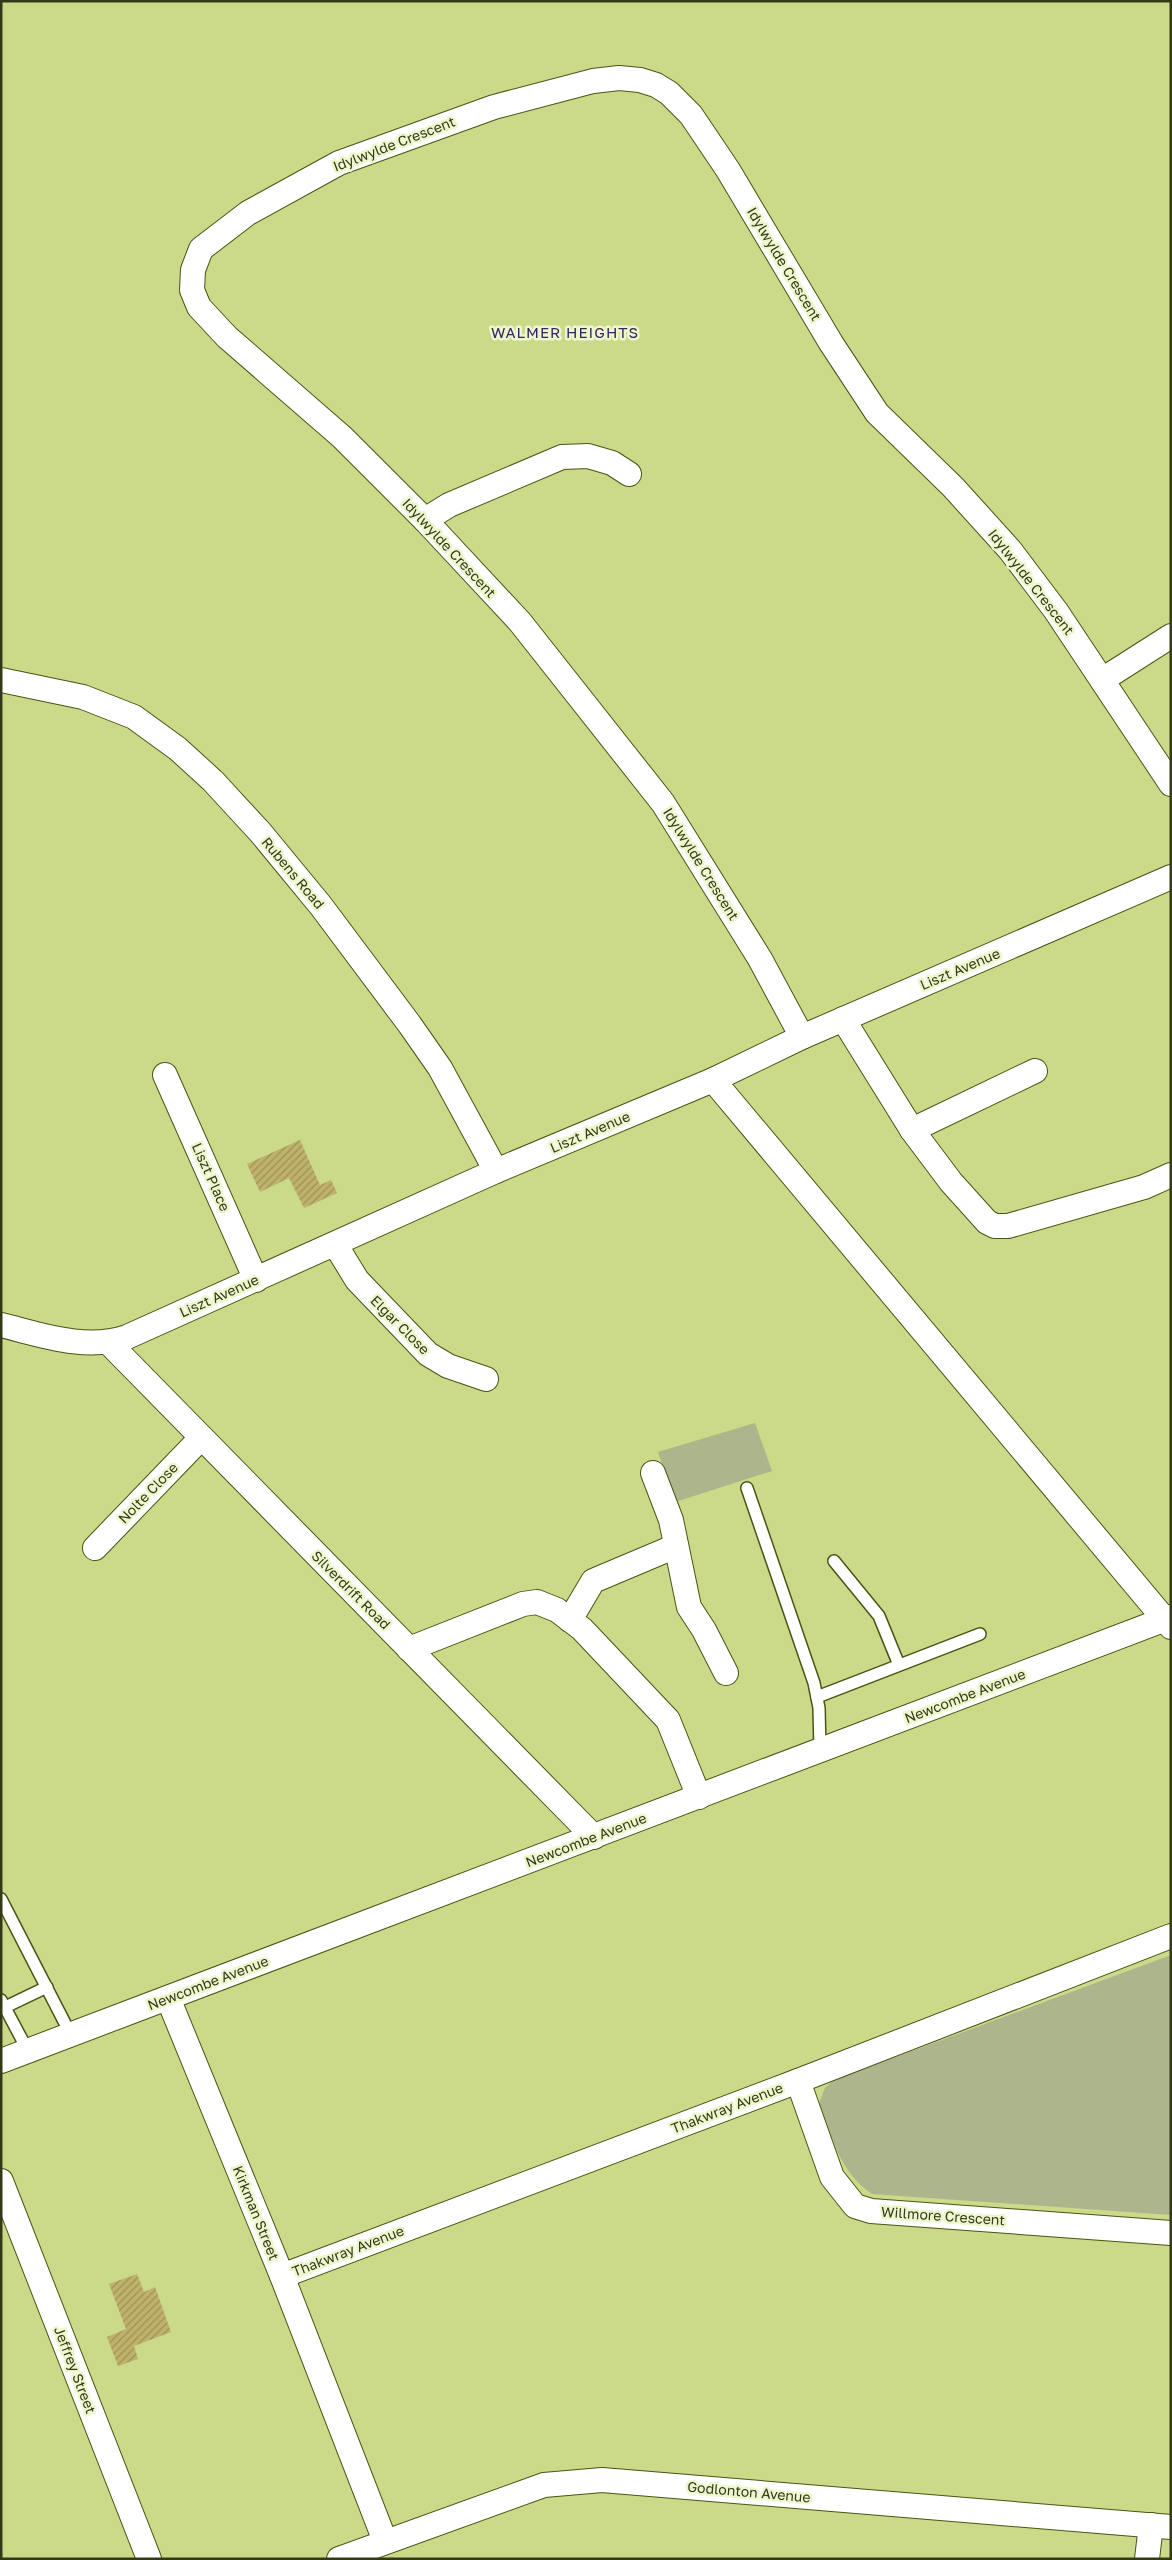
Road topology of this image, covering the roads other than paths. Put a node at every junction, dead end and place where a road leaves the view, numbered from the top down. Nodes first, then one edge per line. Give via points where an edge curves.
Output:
1 (629, 474) dead end
2 (425, 520) junction
3 (1171, 636) edge
4 (1, 680) edge
5 (1102, 680) junction
6 (1171, 784) edge
7 (1171, 877) edge
8 (844, 1019) junction
9 (802, 1037) junction
10 (1035, 1071) dead end
11 (166, 1075) dead end
12 (713, 1080) junction
13 (912, 1130) junction
14 (496, 1171) junction
15 (1171, 1175) edge
16 (335, 1244) junction
17 (256, 1280) junction
18 (1, 1325) edge
19 (108, 1342) junction
20 (486, 1379) dead end
21 (201, 1438) junction
22 (653, 1473) dead end
23 (747, 1488) dead end
24 (676, 1546) junction
25 (95, 1548) dead end
26 (834, 1561) dead end
27 (570, 1620) junction
28 (1169, 1621) edge
29 (980, 1634) dead end
30 (409, 1649) junction
31 (899, 1665) junction
32 (726, 1673) dead end
33 (817, 1697) junction
34 (820, 1751) junction
35 (699, 1797) junction
36 (594, 1837) junction
37 (1, 1899) edge
38 (1171, 1936) edge
39 (47, 1987) junction
40 (168, 1998) junction
41 (2, 2006) edge
42 (71, 2035) junction
43 (28, 2051) junction
44 (1, 2062) edge
45 (798, 2081) junction
46 (1, 2181) edge
47 (1171, 2233) edge
48 (282, 2276) junction
49 (1161, 2526) edge
50 (385, 2541) junction
51 (150, 2559) edge
52 (339, 2559) edge
53 (1147, 2559) edge

1 - 2 street via 612,463 588,456 562,456 449,505
2 - 5 street, Idylwylde Crescent via 342,437 227,337 199,307 192,290 193,270 201,249 248,213 339,163 494,107 593,81 640,80 669,93 691,115 877,413 953,487 1010,550
2 - 9 street, Idylwylde Crescent via 520,622 663,804 760,959
3 - 5 street
4 - 14 street, Rubens Road via 83,697 121,711 152,728 207,776 305,886 410,1025 440,1068
5 - 6 street, Idylwylde Crescent
7 - 8 street, Liszt Avenue
8 - 9 street, Liszt Avenue
8 - 13 street
9 - 12 street, Liszt Avenue
10 - 13 street
11 - 17 street, Liszt Place
12 - 14 street, Liszt Avenue
12 - 28 street
13 - 15 street via 979,1216 996,1226 1008,1226 1144,1187
14 - 16 street, Liszt Avenue
16 - 17 street, Liszt Avenue
16 - 20 street, Elgar Close via 357,1280 428,1354 448,1366
17 - 19 street, Liszt Avenue via 128,1337
18 - 19 street, Liszt Avenue via 63,1340
19 - 21 street, Silverdrift Road
21 - 25 street, Nolte Close
21 - 30 street, Silverdrift Road
22 - 24 street via 671,1520
23 - 33 lane
24 - 27 street via 593,1581
24 - 32 street via 689,1607
26 - 31 lane via 879,1616
27 - 30 street via 537,1602 523,1604
27 - 35 street via 668,1720
28 - 34 street, Newcombe Avenue
29 - 31 lane
30 - 36 street, Silverdrift Road
31 - 33 lane
33 - 34 lane
34 - 35 street, Newcombe Avenue
35 - 36 street, Newcombe Avenue
36 - 40 street, Newcombe Avenue
37 - 39 lane
38 - 45 street, Thakwray Avenue
39 - 41 lane
39 - 42 lane
40 - 42 street, Newcombe Avenue
40 - 48 street, Kirkman Street
41 - 43 lane
42 - 43 street, Newcombe Avenue
43 - 44 street, Newcombe Avenue
45 - 47 street, Willmore Crescent via 832,2177 854,2206 871,2211
45 - 48 street, Thakwray Avenue
46 - 51 street, Jeffrey Street
48 - 50 street, Kirkman Street
49 - 50 street, Godlonton Avenue via 602,2480 544,2485
49 - 53 street
50 - 52 street, Godlonton Avenue

